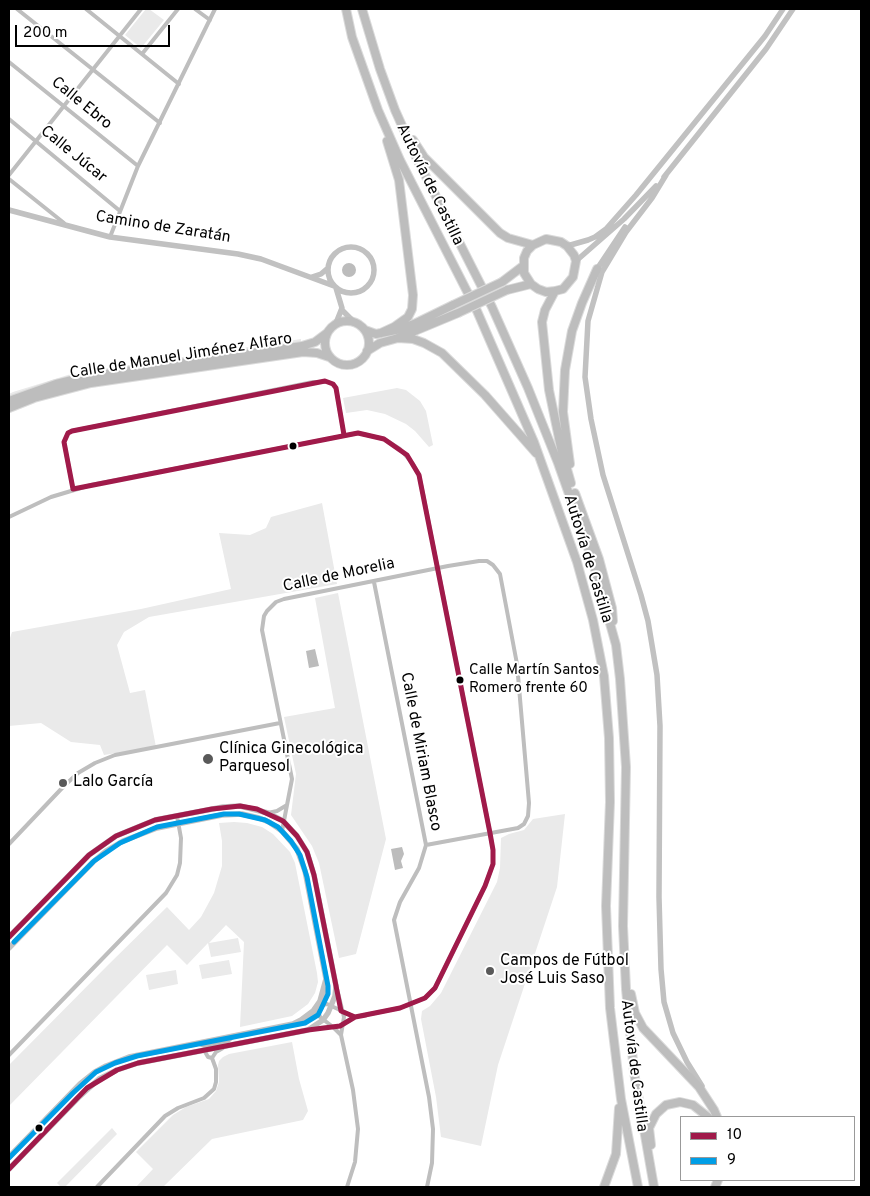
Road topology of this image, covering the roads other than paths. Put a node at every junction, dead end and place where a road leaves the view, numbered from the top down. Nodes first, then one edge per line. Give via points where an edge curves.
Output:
1 (17, 9) edge
2 (141, 9) edge
3 (178, 9) edge
4 (195, 9) edge
5 (215, 9) edge
6 (346, 9) edge
7 (362, 9) edge
8 (783, 9) edge
9 (793, 9) edge
10 (89, 10) edge
11 (210, 20) junction
12 (119, 36) junction
13 (142, 54) junction
14 (9, 62) edge
15 (92, 70) junction
16 (179, 84) junction
17 (63, 106) junction
18 (394, 108) junction
19 (378, 110) junction
20 (9, 119) edge
21 (160, 123) junction
22 (36, 141) junction
23 (138, 166) junction
24 (9, 175) edge
25 (666, 175) junction
26 (9, 179) edge
27 (651, 191) junction
28 (9, 210) edge
29 (120, 211) junction
30 (52, 213) junction
31 (47, 220) junction
32 (67, 226) junction
33 (110, 237) junction
34 (533, 245) junction
35 (567, 246) junction
36 (576, 261) junction
37 (523, 266) junction
38 (328, 268) junction
39 (597, 269) joint
40 (312, 277) junction
41 (531, 284) junction
42 (335, 287) junction
43 (555, 292) junction
44 (351, 293) junction
45 (342, 307) junction
46 (352, 321) junction
47 (336, 323) junction
48 (365, 330) junction
49 (327, 333) junction
50 (381, 333) junction
51 (398, 338) junction
52 (367, 351) junction
53 (330, 357) junction
54 (9, 401) edge
55 (9, 408) edge
56 (344, 435) junction
57 (539, 457) junction
58 (74, 489) junction
59 (580, 506) junction
60 (9, 517) edge
61 (438, 569) junction
62 (374, 582) junction
63 (616, 645) junction
64 (280, 723) junction
65 (287, 805) junction
66 (268, 813) junction
67 (178, 816) junction
68 (283, 821) junction
69 (179, 823) junction
70 (282, 831) junction
71 (490, 833) junction
72 (9, 844) edge
73 (426, 845) junction
74 (9, 937) edge
75 (624, 941) junction
76 (9, 948) edge
77 (336, 986) junction
78 (321, 1003) junction
79 (411, 1004) junction
80 (332, 1006) junction
81 (318, 1011) junction
82 (341, 1011) junction
83 (354, 1017) junction
84 (323, 1020) junction
85 (293, 1024) junction
86 (343, 1024) junction
87 (333, 1027) junction
88 (308, 1030) junction
89 (341, 1035) junction
90 (233, 1037) junction
91 (199, 1044) junction
92 (213, 1049) junction
93 (204, 1050) junction
94 (9, 1055) edge
95 (212, 1058) junction
96 (621, 1099) junction
97 (716, 1113) edge
98 (707, 1116) edge
99 (9, 1157) edge
100 (9, 1169) edge
101 (97, 1187) edge
102 (347, 1187) edge
103 (427, 1187) edge
104 (604, 1187) edge
105 (638, 1187) edge
106 (654, 1187) edge

1 - 15 street
2 - 12 street
3 - 13 street
4 - 11 street
5 - 11 street
6 - 19 highway, Autovía de Castilla via 352,37
7 - 18 highway, Autovía de Castilla
8 - 35 street via 636,195 606,228 595,237
9 - 25 street via 766,49
10 - 12 street
11 - 16 street
12 - 13 street
12 - 15 street
13 - 16 street
14 - 17 street, Calle Ebro
15 - 17 street
15 - 21 street
16 - 21 street
17 - 22 street
17 - 23 street, Calle Ebro
18 - 34 highway via 424,157 487,221 508,238
18 - 63 highway, Autovía de Castilla via 528,388 579,519
19 - 50 highway via 399,180 413,295 408,317
19 - 57 highway, Autovía de Castilla via 477,310
20 - 22 street, Calle Júcar
21 - 23 street
22 - 24 street
22 - 29 street, Calle Júcar
23 - 29 street
25 - 27 street
25 - 97 street via 602,272 588,321 585,377 603,475 648,621 656,675 660,726 659,897 664,1002 673,1033 712,1100
26 - 30 street
27 - 36 street
27 - 39 street
28 - 31 street, Camino de Zaratán
29 - 33 street
30 - 31 street via 51,219
30 - 32 street
31 - 32 street, Camino de Zaratán
32 - 33 street, Camino de Zaratán
33 - 40 street, Camino de Zaratán via 238,254
34 - 35 highway via 554,239
34 - 37 highway via 527,251
35 - 36 highway
36 - 43 highway via 569,284
37 - 41 highway
37 - 50 highway, bridge via 502,282 414,324
38 - 40 street
38 - 42 street
38 - 44 street via 333,256 345,248 366,253 373,265 372,278 364,289
39 - 59 highway via 572,331 565,370 563,406 566,440
40 - 42 street, Camino de Zaratán
41 - 43 highway via 538,290
41 - 51 highway, bridge via 507,290
42 - 44 street
42 - 45 street
43 - 59 highway via 542,322 549,390 561,448
44 - 45 street
45 - 46 street
45 - 47 street
46 - 47 highway
46 - 48 highway
47 - 49 highway
48 - 50 highway
48 - 52 highway via 369,340
49 - 53 highway via 325,346
49 - 54 highway, Calle de Manuel Jiménez Alfaro via 302,346 84,378
51 - 52 highway
51 - 57 highway via 413,339 442,353 485,395
52 - 53 highway via 353,364 340,364
53 - 55 highway, Calle de Manuel Jiménez Alfaro via 303,352 91,383
56 - 58 street
56 - 58 street via 333,384 325,381 305,384 72,431 64,442
56 - 61 street via 358,433 384,439 410,460 419,475
57 - 96 highway, Autovía de Castilla via 577,562 604,676 610,764 608,969
58 - 60 street
59 - 63 highway via 608,592
61 - 62 street, Calle de Morelia
61 - 71 street
61 - 71 street, Calle de Morelia via 487,561 500,574 520,686 529,803 524,824
62 - 64 street, Calle de Morelia via 284,599 266,611 262,630
62 - 73 street, Calle de Miriam Blasco
63 - 75 highway, Autovía de Castilla via 626,767
64 - 65 street, Calle de Morelia via 292,779
64 - 72 street via 115,755 95,763 64,786
65 - 66 street
65 - 68 street, Calle de Morelia
66 - 67 street via 240,806
66 - 68 street
67 - 69 street
67 - 74 street via 155,820 116,836 101,846
68 - 70 street, Calle de Morelia
68 - 77 street via 302,842 312,864
69 - 70 street via 242,814 259,818
69 - 76 street via 144,832 106,851
69 - 94 street via 180,863 166,893
70 - 78 street via 297,849 306,871 326,979
71 - 73 street
71 - 79 street via 493,864 485,886 434,988 425,998
73 - 79 street, Calle de Miriam Blasco via 394,920
75 - 97 highway via 632,1002 643,1028 699,1087
75 - 106 highway, Autovía de Castilla via 634,1072
77 - 80 street
77 - 82 street
78 - 80 street
78 - 81 street
78 - 85 street
79 - 83 street
79 - 103 street, Calle de Miriam Blasco via 433,1129 432,1163
80 - 82 street
80 - 84 street
81 - 84 street
81 - 85 street via 306,1022
82 - 83 street
82 - 86 street
83 - 86 street
84 - 87 street
84 - 88 street
85 - 90 street
86 - 87 street
86 - 89 street
87 - 88 street
87 - 89 street
88 - 92 street
89 - 102 street via 358,1129 355,1162
90 - 91 street
90 - 92 street
91 - 92 street
91 - 99 street via 129,1057 95,1072
92 - 93 street
92 - 95 street
93 - 95 street
93 - 100 street via 138,1063 99,1080
95 - 101 street via 216,1069 214,1089 204,1098 165,1116
96 - 104 highway via 616,1154
96 - 105 highway, Autovía de Castilla
98 - 106 highway via 693,1105 680,1102 666,1105 656,1114 649,1128

